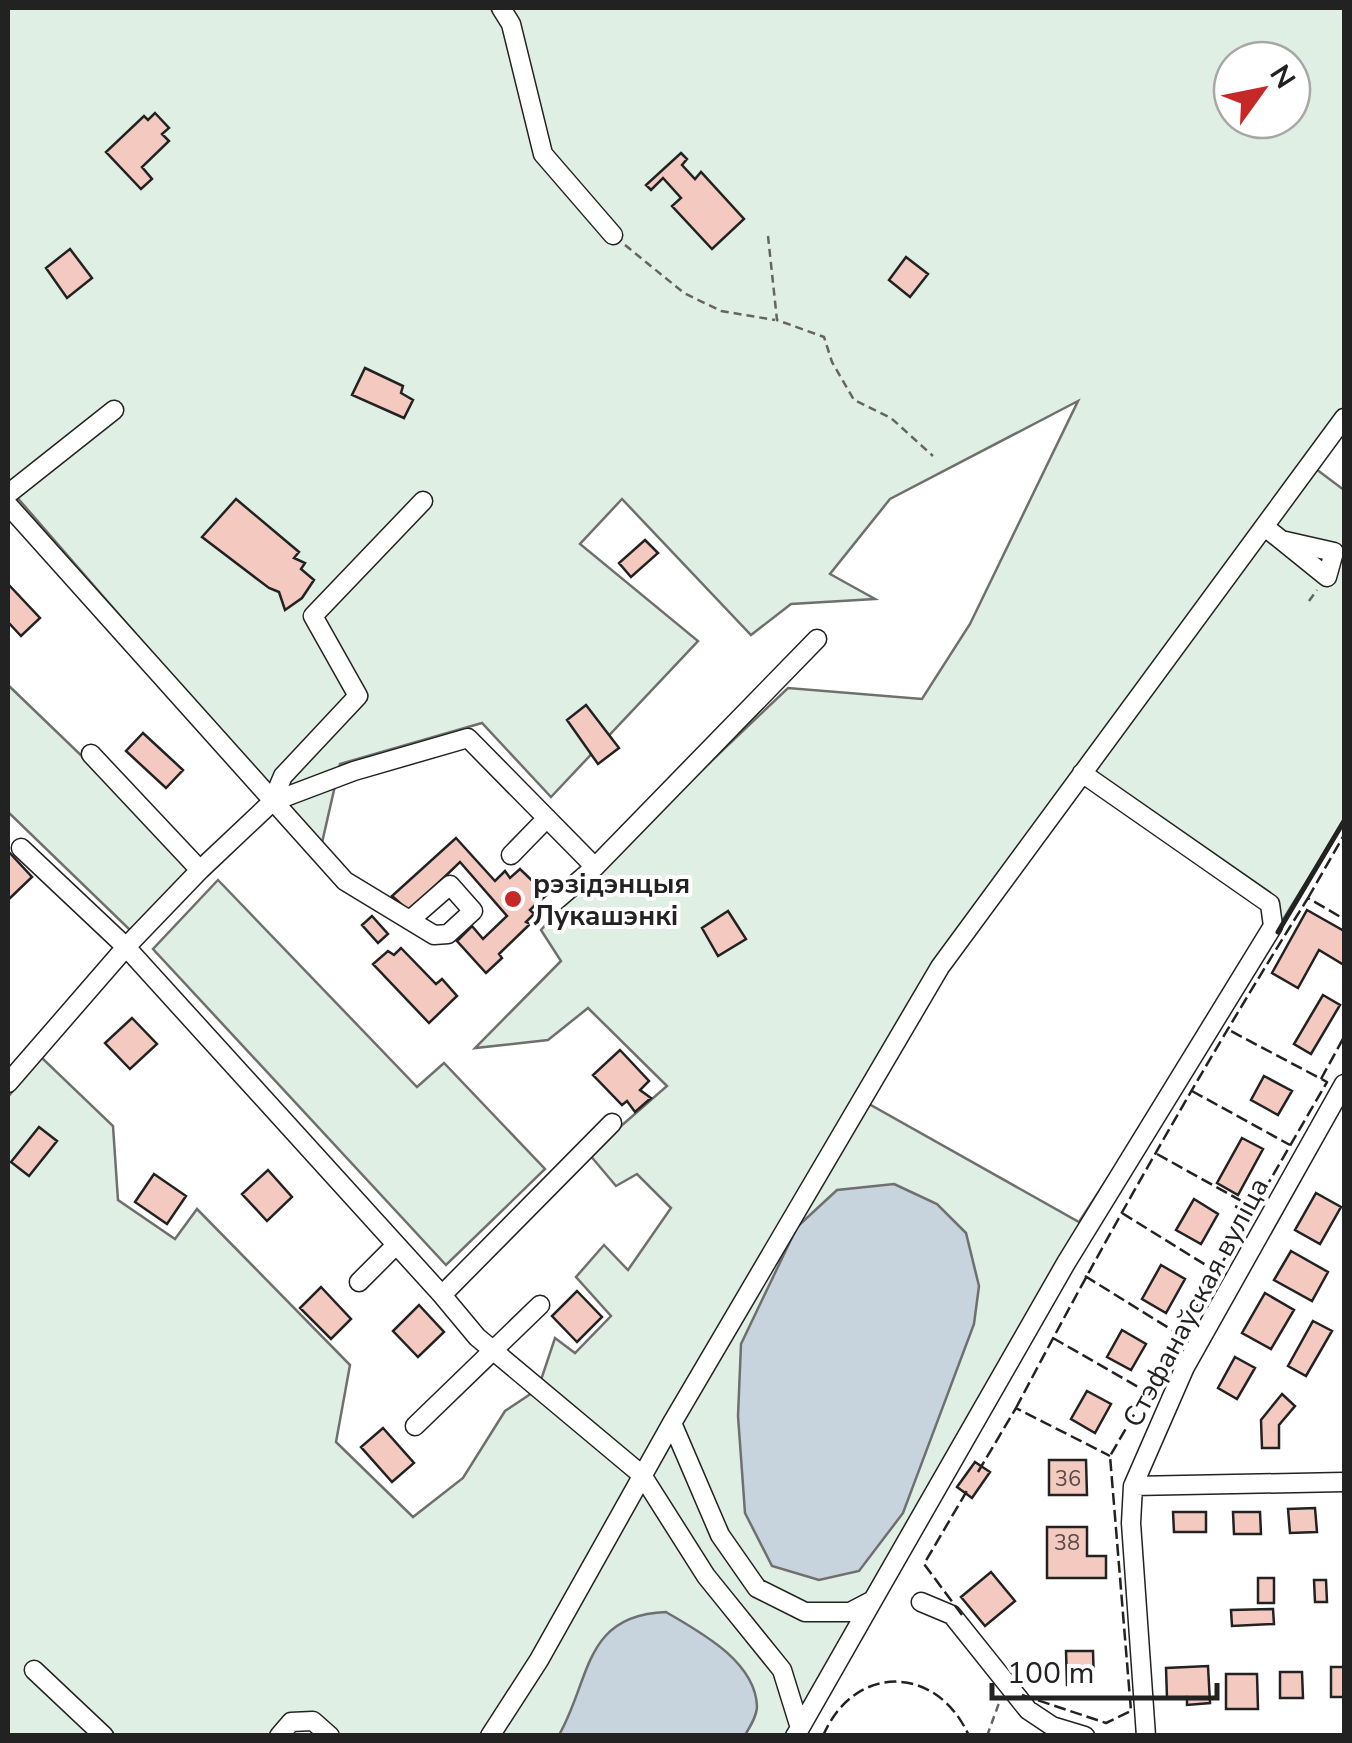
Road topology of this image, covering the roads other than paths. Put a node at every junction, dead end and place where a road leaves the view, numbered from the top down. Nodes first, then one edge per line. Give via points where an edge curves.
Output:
1 (501, 8) edge
2 (613, 236) road end
3 (114, 410) dead end
4 (1344, 418) edge
5 (8, 494) edge
6 (423, 501) dead end
7 (8, 505) edge
8 (1265, 527) junction
9 (1281, 540) dead end
10 (817, 639) dead end
11 (91, 754) dead end
12 (1082, 772) junction
13 (272, 802) junction
14 (547, 818) junction
15 (21, 848) dead end
16 (511, 855) dead end
17 (595, 867) junction
18 (200, 870) junction
19 (546, 909) dead end
20 (410, 920) dead end
21 (126, 947) junction
22 (8, 1083) edge
23 (1344, 1084) edge
24 (612, 1123) dead end
25 (396, 1245) junction
26 (359, 1282) dead end
27 (442, 1295) junction
28 (540, 1305) dead end
29 (492, 1350) junction
30 (672, 1423) junction
31 (414, 1426) dead end
32 (642, 1476) junction
33 (1344, 1482) edge
34 (1133, 1486) junction
35 (873, 1600) junction
36 (921, 1602) dead end
37 (34, 1670) dead end
38 (798, 1732) edge
39 (104, 1736) edge
40 (279, 1736) edge
41 (330, 1736) edge
42 (490, 1736) edge
43 (1085, 1736) edge
44 (1146, 1736) edge

1 - 2 street via 511,24 543,154
3 - 5 street
4 - 8 street
6 - 13 street via 313,616 358,696 283,776
7 - 13 street
8 - 9 street
8 - 12 street
10 - 17 street
11 - 18 street
12 - 30 street via 940,967
12 - 35 street via 1270,904 1273,926 1066,1263
13 - 14 street via 468,738
13 - 18 street
13 - 20 street via 345,881
14 - 16 street
14 - 17 street
15 - 21 street
17 - 19 street
18 - 21 street
21 - 22 street
21 - 25 street
23 - 34 street, Стэфанаўская вуліца via 1185,1367
24 - 27 street
25 - 26 street
25 - 27 street
27 - 29 street
28 - 29 street
29 - 31 street
29 - 32 street
30 - 32 street
30 - 35 street via 720,1535 757,1588 805,1612 850,1612
32 - 38 street via 706,1576 782,1670
32 - 42 street
33 - 34 street
34 - 44 street, Стэфанаўская вуліца
35 - 38 street
36 - 43 street via 952,1615 1028,1710
37 - 39 street
40 - 41 street via 291,1722 314,1720

